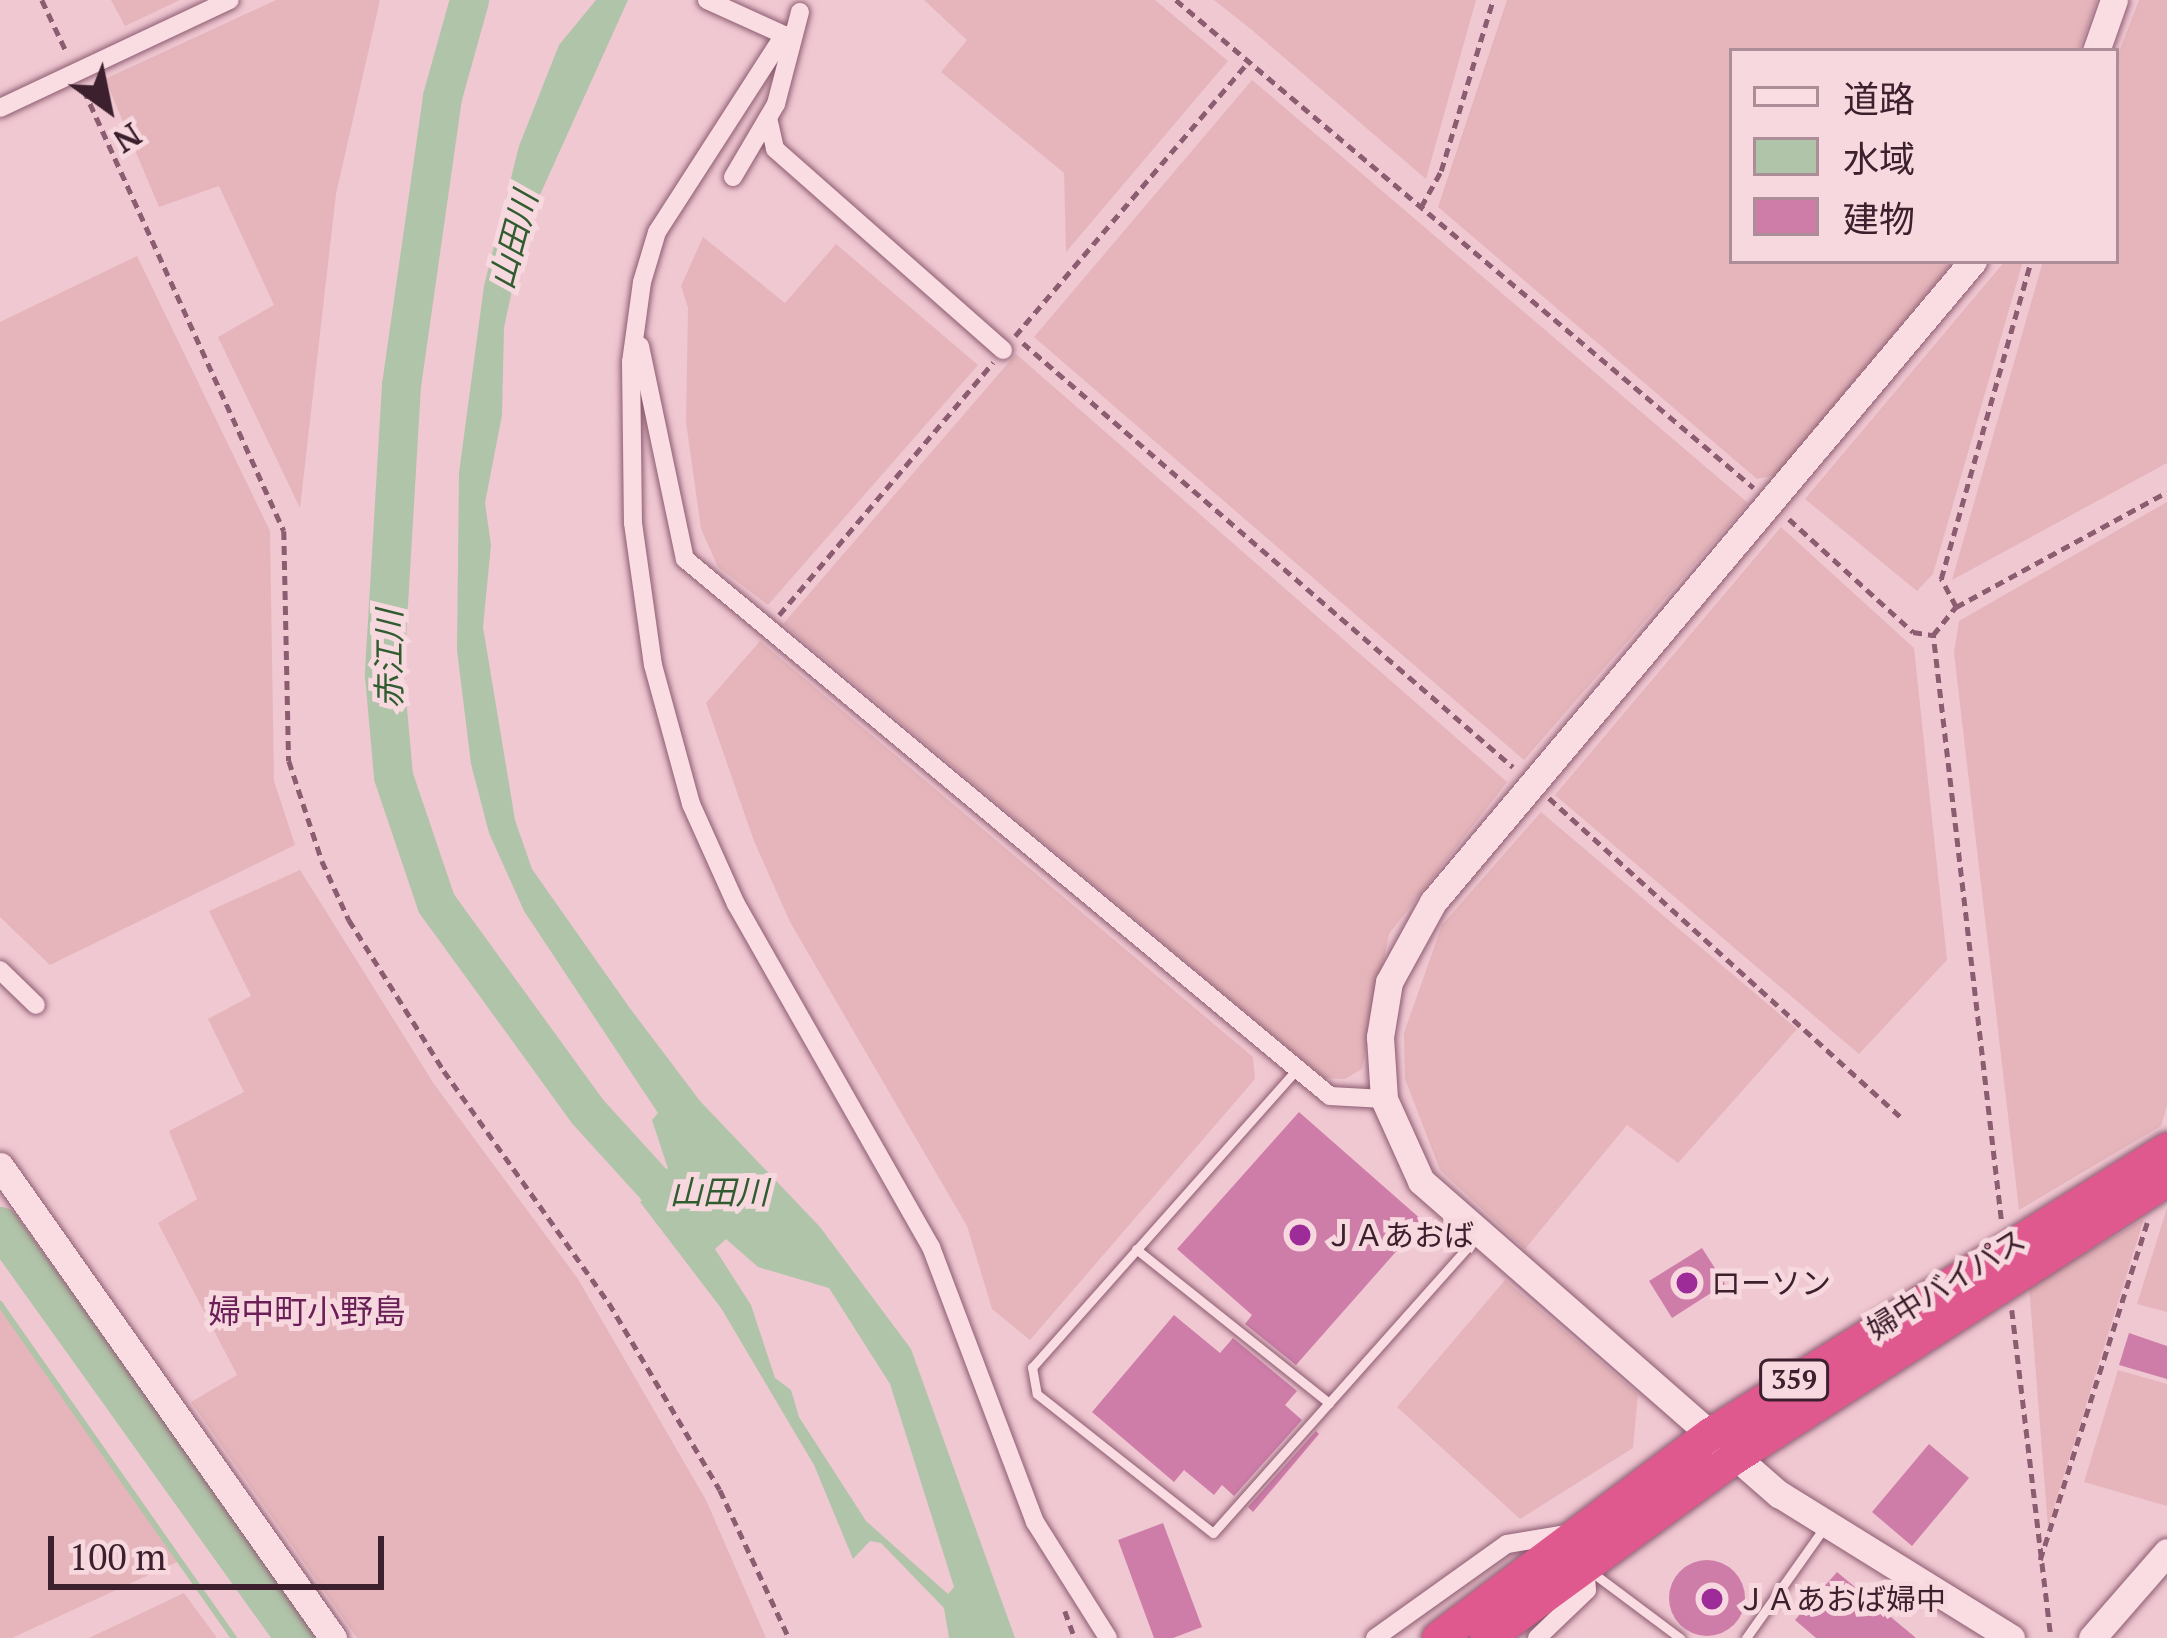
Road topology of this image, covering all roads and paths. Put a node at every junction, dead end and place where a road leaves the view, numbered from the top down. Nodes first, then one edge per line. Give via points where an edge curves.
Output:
1 (42, 0) edge
2 (230, 0) edge
3 (707, 0) edge
4 (1176, 0) edge
5 (1493, 0) edge
6 (2114, 0) edge
7 (800, 12) dead end
8 (2097, 48) edge
9 (76, 73) junction
10 (0, 108) edge
11 (768, 118) junction
12 (733, 177) dead end
13 (1421, 207) junction
14 (1971, 264) edge
15 (2030, 264) edge
16 (636, 324) junction
17 (1009, 343) joint
18 (2167, 492) edge
19 (1772, 504) junction
20 (1956, 607) junction
21 (1933, 635) junction
22 (1534, 785) junction
23 (0, 970) edge
24 (36, 1005) dead end
25 (1297, 1069) junction
26 (1384, 1099) junction
27 (1900, 1116) dead end
28 (2167, 1149) edge
29 (0, 1166) edge
30 (2163, 1181) edge
31 (1479, 1234) junction
32 (1136, 1250) junction
33 (2007, 1260) junction
34 (1329, 1403) junction
35 (1710, 1434) junction
36 (1736, 1456) junction
37 (1824, 1528) junction
38 (1571, 1533) junction
39 (2167, 1552) edge
40 (2040, 1560) junction
41 (1585, 1567) junction
42 (333, 1638) edge
43 (789, 1638) edge
44 (1108, 1638) edge
45 (1375, 1638) edge
46 (1438, 1638) edge
47 (1486, 1638) edge
48 (1538, 1638) edge
49 (1679, 1638) edge
50 (1746, 1638) edge
51 (2011, 1638) edge
52 (2051, 1638) edge
53 (2092, 1638) edge

1 - 9 path
2 - 9 street
3 - 16 street via 784,35 657,232
4 - 13 path
5 - 13 path via 1441,171
6 - 8 street
7 - 11 street
9 - 10 street
9 - 43 path via 284,530 289,761 322,861 349,920 445,1071 609,1303 720,1490
11 - 12 street
11 - 17 street via 775,149
13 - 19 path
14 - 19 street
15 - 20 path via 1941,579
16 - 25 street via 686,559
16 - 44 street via 633,523 653,665 691,804 736,904 932,1247 1035,1522
17 - 22 path
18 - 20 path
19 - 21 path via 1912,632
19 - 22 street
20 - 21 path
21 - 33 path
22 - 26 street via 1432,902 1389,982 1380,1037
22 - 27 path
23 - 24 street
25 - 26 street via 1330,1096
25 - 32 lane
26 - 31 street via 1421,1181
28 - 33 highway, 婦中バイパス / 359
29 - 42 street
30 - 33 highway, 婦中バイパス / 359
30 - 40 path
31 - 34 lane
31 - 35 street
32 - 34 lane
32 - 34 lane via 1032,1367 1037,1394 1214,1533
33 - 35 highway, 婦中バイパス / 359
33 - 36 highway, 婦中バイパス / 359
33 - 40 path
35 - 36 street
35 - 38 highway, 婦中バイパス / 359
36 - 37 street
36 - 41 highway, 婦中バイパス / 359
37 - 50 lane
37 - 51 street
38 - 45 street via 1508,1544
38 - 46 highway, 婦中バイパス / 359
39 - 53 street
40 - 52 path
41 - 47 highway, 婦中バイパス / 359
41 - 48 street via 1587,1590
41 - 49 lane

